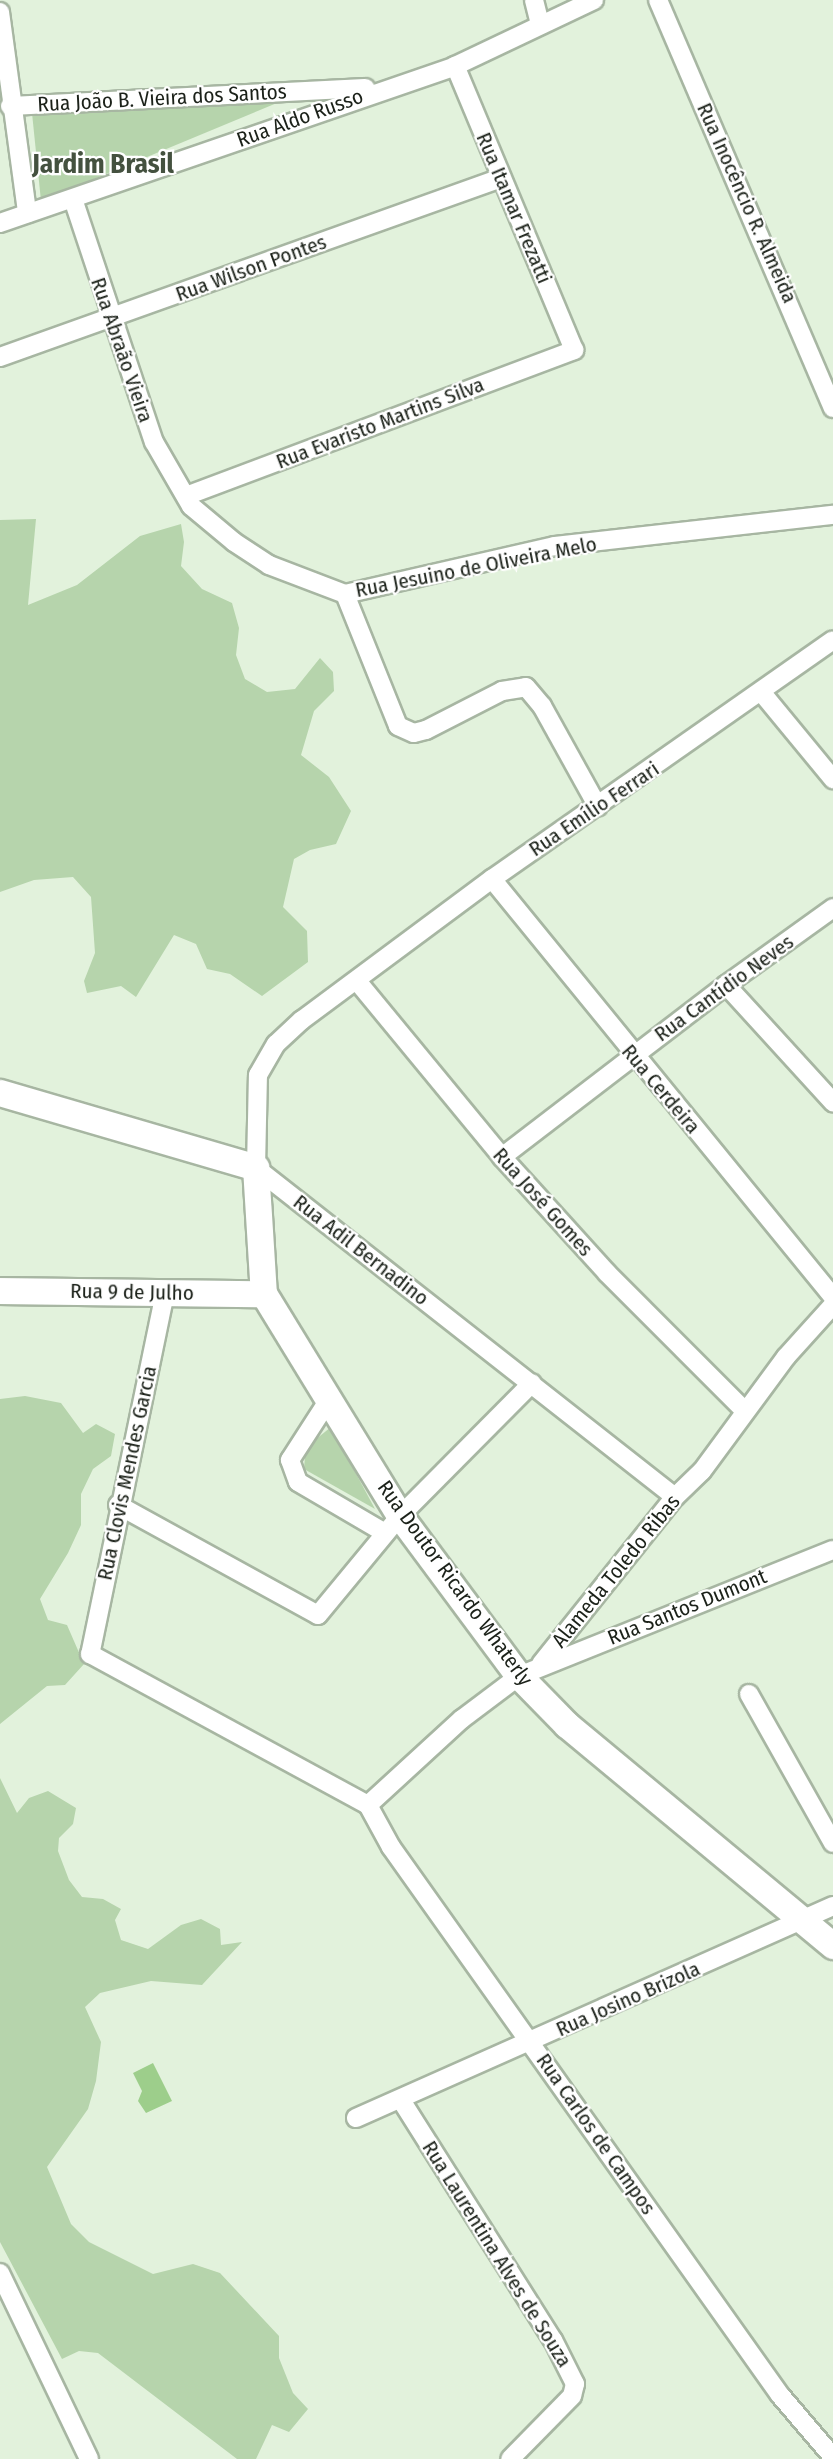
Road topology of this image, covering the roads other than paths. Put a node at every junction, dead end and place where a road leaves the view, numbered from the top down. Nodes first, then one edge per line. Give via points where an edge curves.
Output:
1 (534, 0) edge
2 (594, 0) edge
3 (658, 0) edge
4 (0, 12) edge
5 (540, 24) junction
6 (455, 66) junction
7 (386, 88) junction
8 (10, 106) junction
9 (501, 178) junction
10 (73, 199) junction
11 (27, 213) junction
12 (0, 223) edge
13 (110, 318) junction
14 (574, 350) joint
15 (0, 357) edge
16 (827, 374) edge
17 (833, 408) edge
18 (186, 496) junction
19 (833, 515) edge
20 (345, 594) junction
21 (833, 640) edge
22 (762, 693) junction
23 (833, 779) edge
24 (598, 807) junction
25 (492, 879) junction
26 (833, 909) edge
27 (357, 981) junction
28 (726, 985) junction
29 (632, 1056) junction
30 (0, 1093) edge
31 (833, 1102) edge
32 (502, 1157) junction
33 (256, 1168) junction
34 (0, 1291) edge
35 (165, 1293) junction
36 (264, 1294) junction
37 (833, 1297) edge
38 (833, 1305) edge
39 (532, 1383) junction
40 (330, 1398) junction
41 (744, 1410) junction
42 (675, 1497) junction
43 (118, 1505) junction
44 (392, 1524) junction
45 (833, 1550) edge
46 (530, 1670) junction
47 (749, 1694) dead end
48 (368, 1805) junction
49 (833, 1843) edge
50 (833, 1906) edge
51 (804, 1920) junction
52 (833, 1946) edge
53 (531, 2042) junction
54 (401, 2100) junction
55 (356, 2118) dead end
56 (0, 2273) edge
57 (833, 2457) edge
58 (89, 2459) edge
59 (510, 2459) edge

1 - 5 street
2 - 5 street, Rua Aldo Russo
3 - 16 street, Rua Inocêncio R. Almeida
4 - 8 street
5 - 6 street, Rua Aldo Russo
6 - 7 street, Rua Aldo Russo
6 - 9 street, Rua Itamar Frezatti
7 - 8 street, Rua João B. Vieira dos Santos
7 - 10 street, Rua Aldo Russo
8 - 11 street
9 - 13 street, Rua Wilson Pontes
9 - 14 street, Rua Itamar Frezatti
10 - 11 street, Rua Aldo Russo
10 - 13 street, Rua Abraão Vieira
11 - 12 street, Rua Aldo Russo
13 - 15 street, Rua Wilson Pontes
13 - 18 street, Rua Abraão Vieira via 154,442
14 - 18 street, Rua Evaristo Martins Silva
16 - 17 street, Rua Inocêncio R. Almeida
18 - 20 street, Rua Jesuino de Oliveira Melo via 191,506 234,542 269,565
19 - 20 street, Rua Jesuino de Oliveira Melo via 555,546
20 - 24 street via 398,726 414,733 426,730 502,691 526,687 542,706
21 - 22 street, Rua Emílio Ferrari
22 - 23 street
22 - 24 street, Rua Emílio Ferrari
24 - 25 street, Rua Emílio Ferrari
25 - 27 street, Rua Emílio Ferrari
25 - 29 street, Rua Cerdeira
26 - 28 street, Rua Cantídio Neves
27 - 32 street, Rua José Gomes
27 - 33 street, Rua Emílio Ferrari via 302,1020 263,1061 258,1075
28 - 29 street, Rua Cantídio Neves
28 - 31 street
29 - 32 street, Rua Cantídio Neves
29 - 37 street, Rua Cerdeira
30 - 33 main road, Rua Adil Bernadino
32 - 41 street, Rua José Gomes via 607,1273
33 - 36 main road
33 - 39 street, Rua Adil Bernadino
34 - 35 main road, Rua 9 de Julho
35 - 36 main road, Rua 9 de Julho
35 - 43 street, Rua Clovis Mendes Garcia
36 - 40 main road, Rua Doutor Ricardo Whaterly
38 - 41 street, Alameda Toledo Ribas
39 - 42 street, Rua Adil Bernadino
39 - 44 street
40 - 44 main road, Rua Doutor Ricardo Whaterly
40 - 44 street via 290,1460 298,1482
41 - 42 street, Alameda Toledo Ribas via 702,1471
42 - 46 street, Alameda Toledo Ribas
43 - 44 street via 318,1615
43 - 48 street, Rua Clovis Mendes Garcia via 90,1654
44 - 46 main road, Rua Doutor Ricardo Whaterly
45 - 46 street, Rua Santos Dumont
46 - 48 street, Alameda Toledo Ribas via 462,1719
46 - 51 main road, Rua Doutor Ricardo Whaterly via 567,1725
47 - 49 street
48 - 53 street, Rua Carlos de Campos via 391,1847
50 - 51 street, Rua Josino Brizola
51 - 52 main road, Rua Doutor Ricardo Whaterly
51 - 53 street, Rua Josino Brizola
53 - 54 street, Rua Josino Brizola
53 - 57 street, Rua Carlos de Campos via 780,2395
54 - 55 street, Rua Josino Brizola
54 - 59 street, Rua Laurentina Alves de Souza via 553,2340 575,2384 572,2396
56 - 58 street

